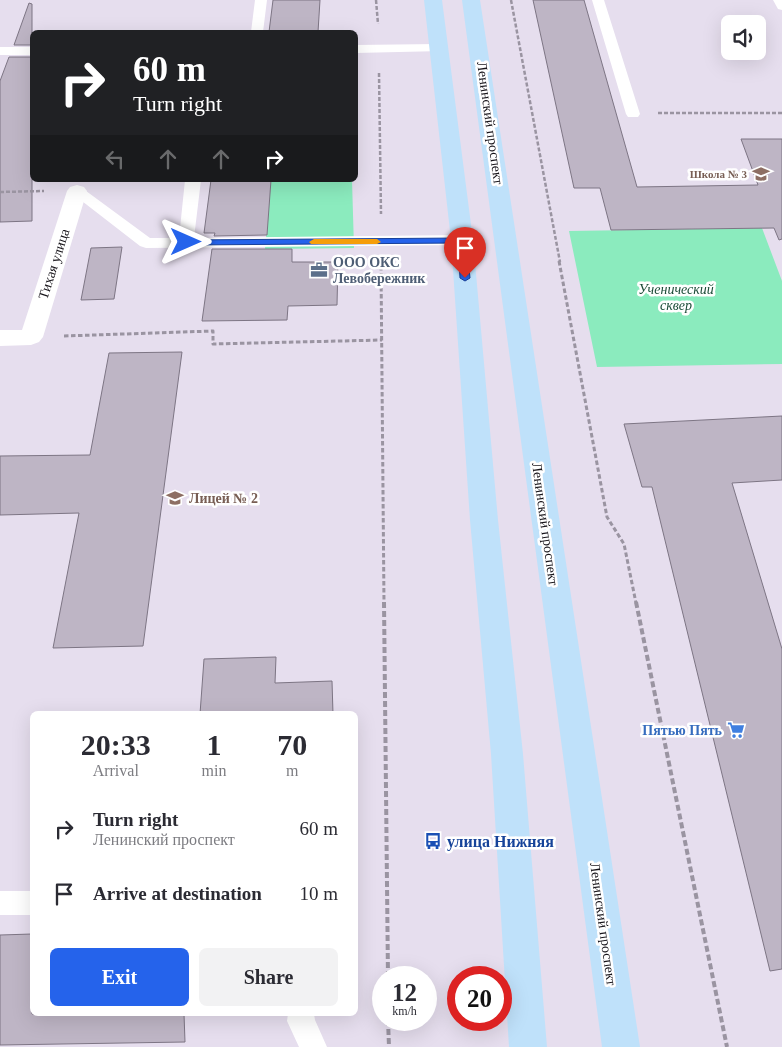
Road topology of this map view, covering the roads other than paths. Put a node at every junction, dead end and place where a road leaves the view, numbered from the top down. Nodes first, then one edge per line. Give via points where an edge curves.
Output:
1 (261, 0) edge
2 (433, 0) edge
3 (471, 0) edge
4 (598, 0) edge
5 (779, 0) edge
6 (782, 6) edge
7 (258, 30) edge
8 (438, 48) junction
9 (358, 50) edge
10 (0, 51) edge
11 (30, 51) edge
12 (634, 114) dead end
13 (193, 182) edge
14 (77, 191) joint
15 (462, 240) junction
16 (186, 242) junction
17 (0, 338) edge
18 (0, 903) edge
19 (30, 903) edge
20 (301, 1016) edge
21 (313, 1047) edge
22 (528, 1047) edge
23 (621, 1047) edge

1 - 7 lane
2 - 8 main road
3 - 23 main road, Ленинский проспект
4 - 12 lane
5 - 6 lane
8 - 9 lane
8 - 15 main road
10 - 11 lane
13 - 16 lane
14 - 16 lane via 146,243
14 - 17 street, Тихая улица via 31,337
15 - 16 lane
15 - 22 main road via 484,520 507,754
18 - 19 lane
20 - 21 lane

